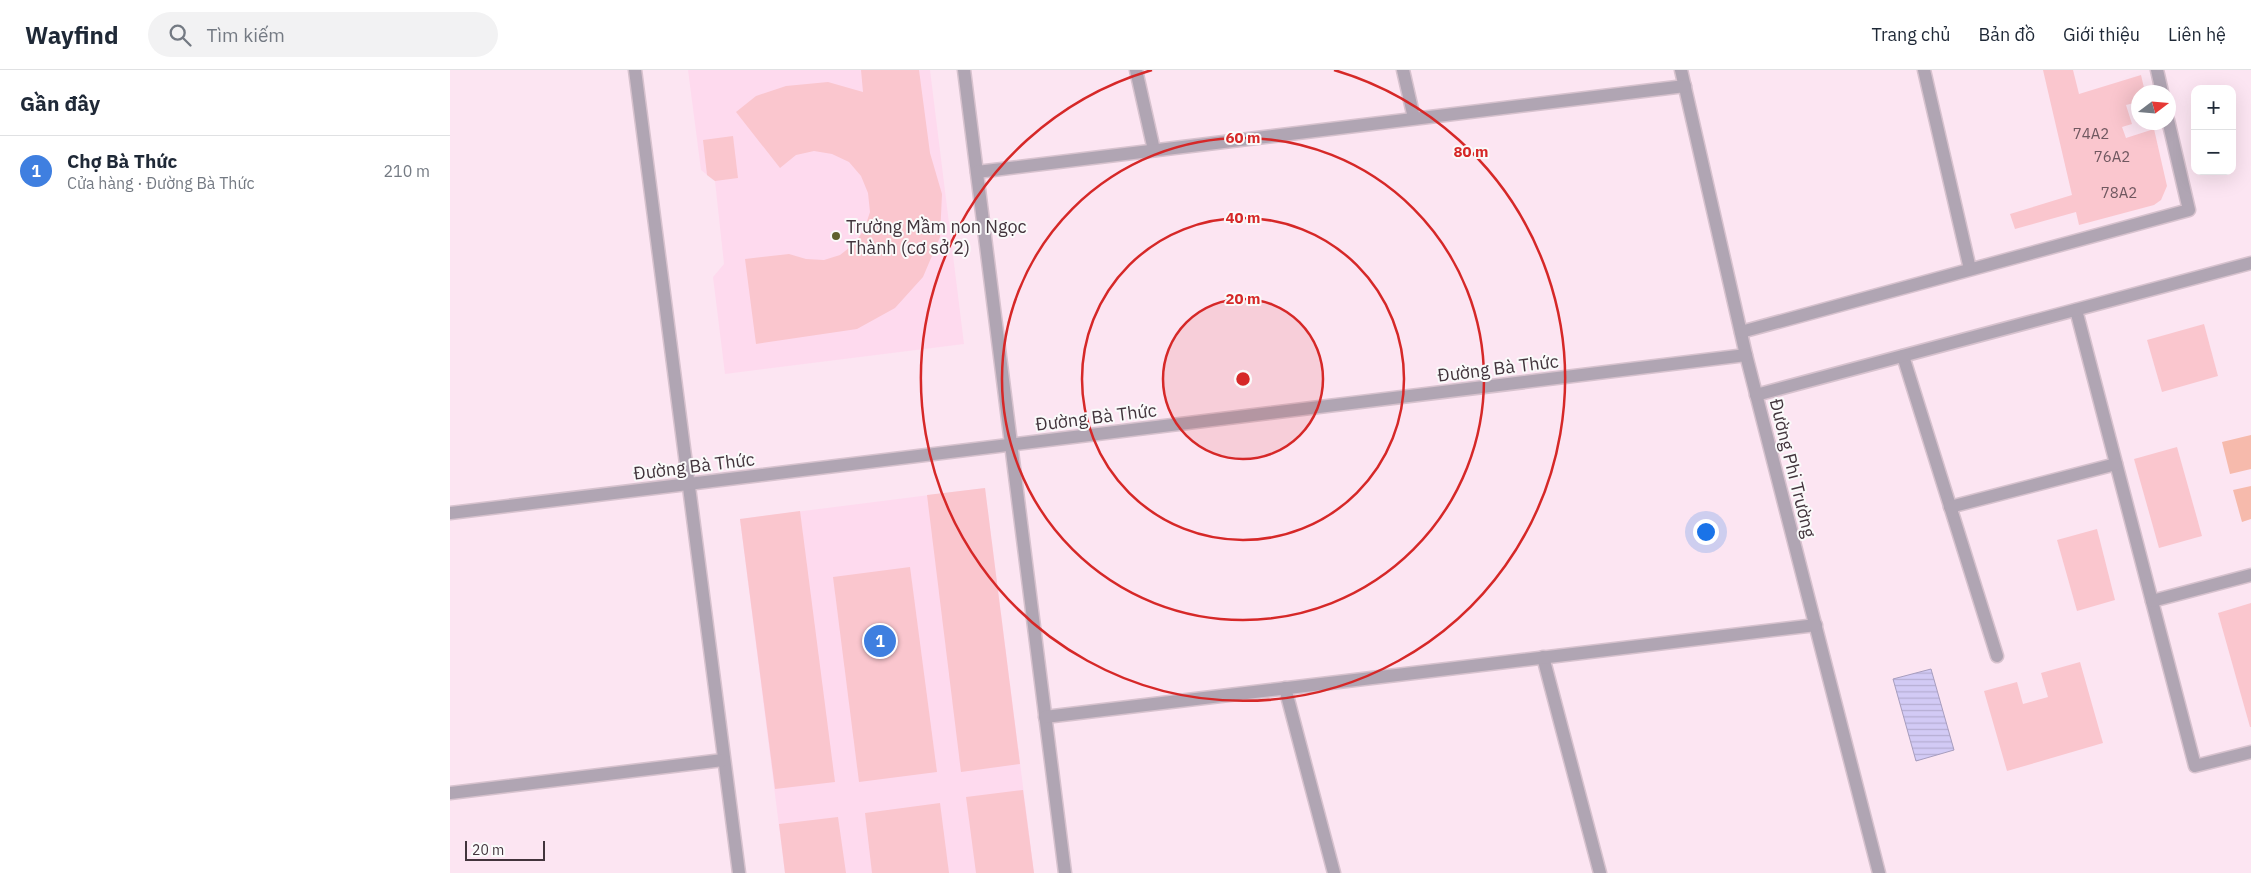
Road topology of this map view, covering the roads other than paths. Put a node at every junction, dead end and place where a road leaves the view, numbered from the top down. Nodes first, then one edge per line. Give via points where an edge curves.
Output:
1 (635, 70) edge
2 (964, 70) edge
3 (1136, 70) edge
4 (1403, 70) edge
5 (1681, 70) edge
6 (1924, 70) edge
7 (2157, 70) edge
8 (2160, 85) edge
9 (1685, 86) junction
10 (1414, 118) junction
11 (2170, 130) edge
12 (1154, 150) junction
13 (976, 172) junction
14 (2251, 263) edge
15 (1970, 269) junction
16 (2076, 310) junction
17 (1741, 332) junction
18 (1746, 355) junction
19 (1903, 356) junction
20 (1756, 395) junction
21 (1011, 444) junction
22 (2116, 464) junction
23 (688, 484) junction
24 (1950, 507) junction
25 (450, 513) edge
26 (2251, 575) edge
27 (2152, 601) junction
28 (1816, 625) junction
29 (1997, 656) dead end
30 (1543, 657) junction
31 (1285, 688) junction
32 (1045, 717) junction
33 (2251, 752) edge
34 (723, 760) junction
35 (450, 793) edge
36 (739, 873) edge
37 (1065, 873) edge
38 (1334, 873) edge
39 (1600, 873) edge
40 (1879, 873) edge

1 - 23 street
2 - 13 street
3 - 12 street
4 - 10 street
5 - 9 street, Đường Phi Trường
6 - 15 street
7 - 8 street
9 - 10 street
9 - 17 street, Đường Phi Trường
10 - 12 street
11 - 15 street via 2189,210
12 - 13 street
13 - 21 street
14 - 16 street
15 - 17 street
16 - 19 street
16 - 22 street
17 - 18 street, Đường Phi Trường
18 - 20 street, Đường Phi Trường
18 - 21 street, Đường Bà Thức
19 - 20 street
19 - 24 street
20 - 28 street, Đường Phi Trường
21 - 23 street, Đường Bà Thức
21 - 32 street
22 - 24 street
22 - 27 street
23 - 25 street, Đường Bà Thức
23 - 34 street
24 - 29 street
26 - 27 street
27 - 33 street via 2195,766
28 - 30 street
28 - 40 street, Đường Phi Trường
30 - 31 street
30 - 39 street
31 - 32 street
31 - 38 street
32 - 37 street
34 - 35 street
34 - 36 street

